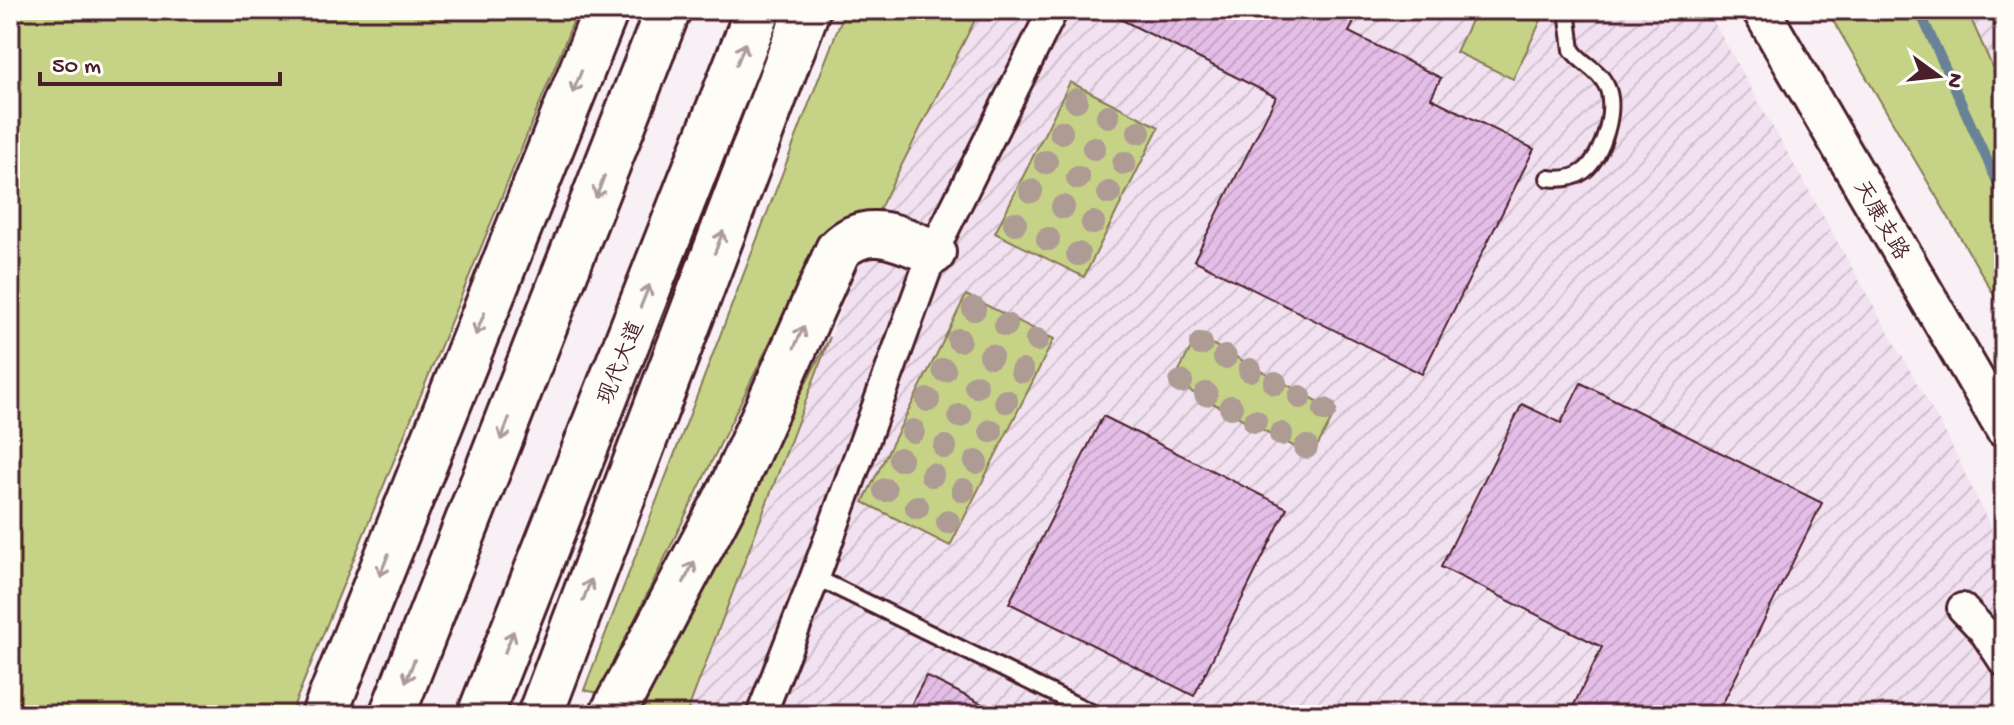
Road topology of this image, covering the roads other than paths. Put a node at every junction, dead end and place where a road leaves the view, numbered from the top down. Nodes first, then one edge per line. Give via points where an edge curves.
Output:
1 (606, 10) edge
2 (668, 10) edge
3 (758, 10) edge
4 (807, 10) edge
5 (1053, 10) edge
6 (1567, 10) edge
7 (1761, 10) edge
8 (1548, 178) dead end
9 (933, 252) junction
10 (2004, 429) edge
11 (815, 577) junction
12 (1962, 608) dead end
13 (2004, 662) edge
14 (324, 715) edge
15 (392, 715) edge
16 (480, 715) edge
17 (540, 715) edge
18 (612, 715) edge
19 (761, 715) edge
20 (1097, 715) edge

1 -> 14 highway
2 -> 15 highway
16 -> 3 highway, 现代大道
17 -> 4 highway
5 - 9 street
6 - 8 lane via 1572,50 1600,75 1611,97 1611,111 1584,171
7 - 10 street, 天康支路
9 - 11 street
18 -> 9 highway via 731,490 838,250 850,239 882,234
11 - 19 street
11 - 20 lane
12 - 13 street

